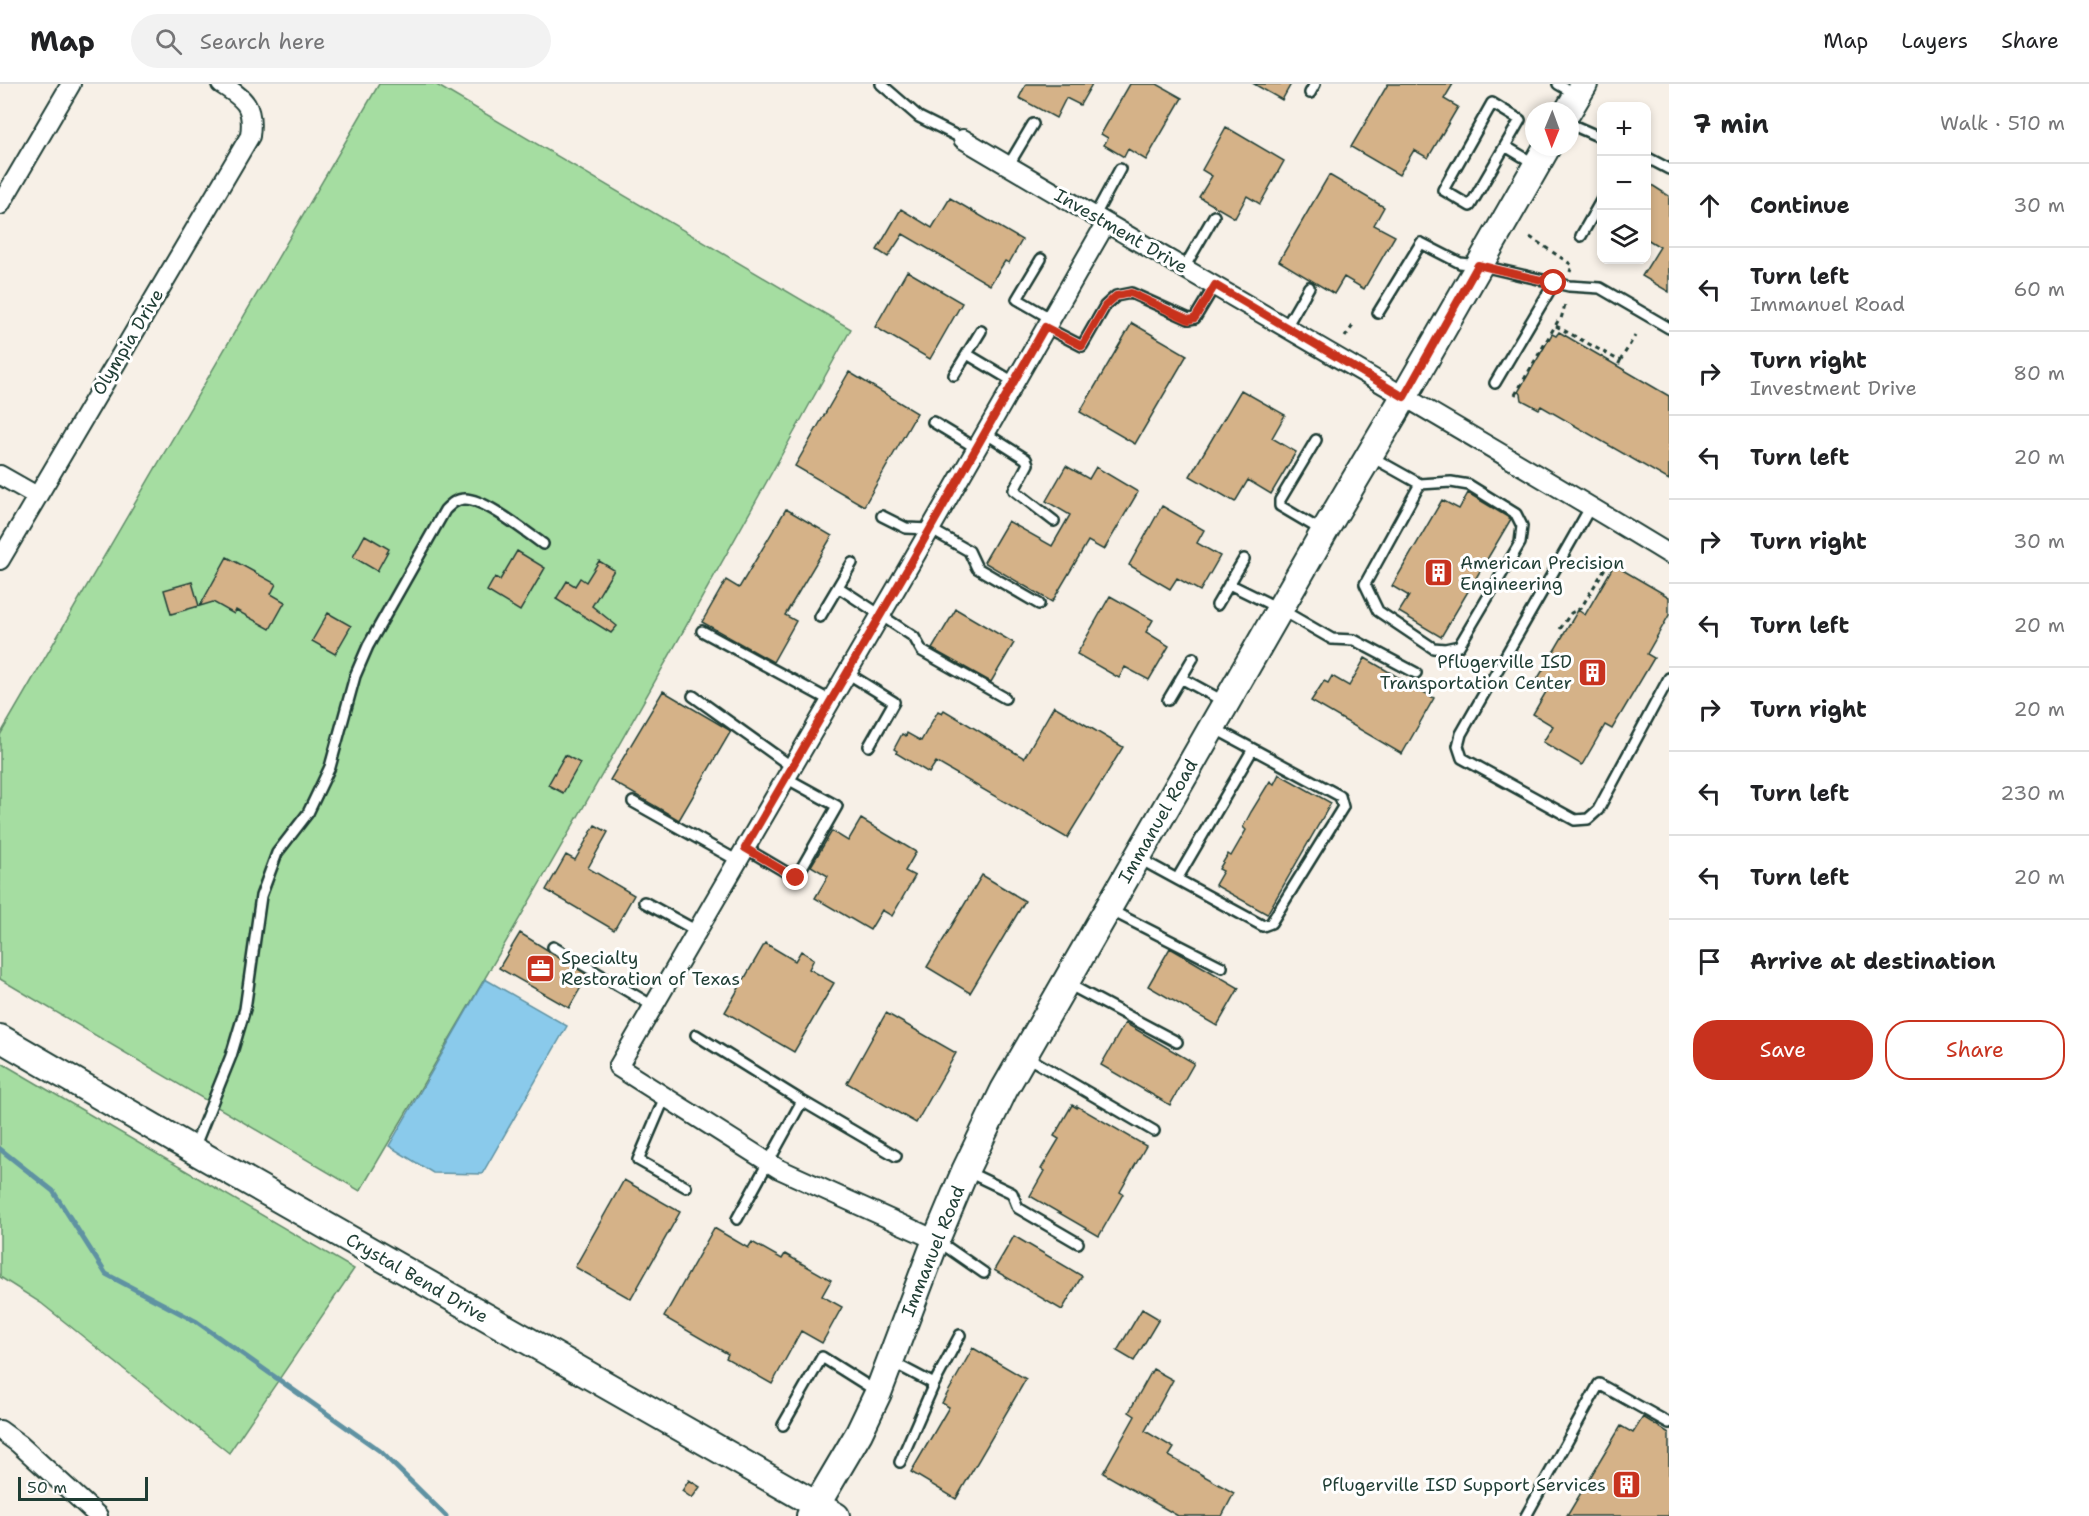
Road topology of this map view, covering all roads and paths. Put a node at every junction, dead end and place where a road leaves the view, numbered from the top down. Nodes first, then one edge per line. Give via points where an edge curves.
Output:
1 (71, 84) edge
2 (221, 84) edge
3 (881, 84) edge
4 (1033, 123) dead end
5 (1579, 128) edge
6 (1597, 136) edge
7 (963, 139) joint
8 (1505, 146) junction
9 (1525, 151) edge
10 (1542, 156) edge
11 (1651, 159) edge
12 (1008, 166) junction
13 (1669, 169) edge
14 (1120, 170) dead end
15 (0, 205) edge
16 (1597, 208) edge
17 (1214, 216) dead end
18 (1100, 220) junction
19 (1581, 236) dead end
20 (1530, 237) dead end
21 (1041, 260) dead end
22 (1478, 265) junction
23 (1184, 268) junction
24 (1570, 272) dead end
25 (1554, 283) junction
26 (1215, 285) junction
27 (1309, 287) dead end
28 (1566, 301) dead end
29 (1378, 313) dead end
30 (1047, 323) junction
31 (1354, 324) dead end
32 (1556, 326) junction
33 (1286, 327) junction
34 (1669, 328) edge
35 (981, 331) dead end
36 (1635, 336) dead end
37 (1345, 338) dead end
38 (967, 354) junction
39 (1620, 361) junction
40 (1618, 366) dead end
41 (954, 375) dead end
42 (1014, 382) junction
43 (1495, 383) dead end
44 (1515, 395) dead end
45 (1404, 397) junction
46 (933, 422) dead end
47 (1316, 440) dead end
48 (980, 441) junction
49 (1368, 455) junction
50 (0, 475) edge
51 (1420, 484) junction
52 (37, 496) junction
53 (1591, 506) junction
54 (882, 516) dead end
55 (1054, 521) dead end
56 (930, 529) junction
57 (1324, 532) junction
58 (543, 544) dead end
59 (1669, 554) edge
60 (1244, 559) dead end
61 (0, 560) edge
62 (1610, 560) dead end
63 (852, 563) dead end
64 (1229, 584) junction
65 (838, 586) junction
66 (1039, 604) dead end
67 (1217, 605) dead end
68 (1280, 609) junction
69 (881, 614) junction
70 (820, 617) dead end
71 (1560, 629) dead end
72 (702, 631) dead end
73 (1193, 658) dead end
74 (1416, 673) dead end
75 (847, 674) junction
76 (1181, 678) junction
77 (1669, 678) edge
78 (693, 696) dead end
79 (1005, 698) dead end
80 (1168, 700) dead end
81 (831, 701) junction
82 (1226, 703) junction
83 (1212, 727) junction
84 (869, 746) dead end
85 (1253, 749) junction
86 (789, 772) junction
87 (633, 802) dead end
88 (742, 854) junction
89 (1137, 857) junction
90 (1177, 879) junction
91 (644, 902) dead end
92 (1108, 909) junction
93 (697, 931) junction
94 (553, 947) dead end
95 (1222, 967) dead end
96 (1066, 982) junction
97 (653, 1006) junction
98 (696, 1035) dead end
99 (0, 1038) edge
100 (1177, 1042) dead end
101 (1024, 1055) junction
102 (666, 1097) junction
103 (802, 1101) junction
104 (1154, 1131) dead end
105 (193, 1150) junction
106 (896, 1156) dead end
107 (769, 1163) junction
108 (965, 1170) junction
109 (686, 1187) dead end
110 (737, 1219) dead end
111 (936, 1240) junction
112 (1078, 1244) dead end
113 (984, 1273) dead end
114 (960, 1335) dead end
115 (890, 1361) junction
116 (934, 1384) junction
117 (878, 1393) junction
118 (1669, 1424) edge
119 (783, 1425) dead end
120 (0, 1430) edge
121 (900, 1462) dead end
122 (821, 1512) edge
123 (98, 1516) edge
124 (1526, 1516) edge

1 - 15 street
2 - 52 street, Olympia Drive via 242,97 252,124 250,136
3 - 7 lane via 919,117
4 - 12 lane
5 - 6 lane
7 - 12 street, Investment Drive
8 - 8 lane via 1470,206 1443,190 1492,103 1520,120
8 - 9 lane
10 - 22 street, Immanuel Road
11 - 13 lane
12 - 18 street, Investment Drive
14 - 18 lane
16 - 19 lane
17 - 23 lane
18 - 23 street, Investment Drive
18 - 30 street
20 - 24 path via 1572,265
21 - 30 lane via 1017,299
22 - 25 lane
22 - 29 lane via 1460,263 1421,243
22 - 45 street, Immanuel Road
23 - 26 street, Investment Drive
25 - 34 lane via 1600,288
25 - 43 lane
26 - 30 lane via 1195,318 1189,320 1131,293 1116,296 1105,306 1082,346
26 - 33 street, Investment Drive
27 - 33 lane
28 - 32 path
30 - 42 street
31 - 37 path
32 - 39 path
32 - 44 path
33 - 45 street, Investment Drive
35 - 38 lane
36 - 39 path
38 - 41 lane
38 - 42 lane
39 - 40 path
42 - 48 street
45 - 49 street, Immanuel Road
45 - 53 street, Investment Drive
46 - 48 lane
47 - 57 lane via 1280,506
48 - 55 lane via 1026,459 1028,464 1014,490
48 - 56 street
49 - 51 lane
49 - 57 street, Immanuel Road
50 - 52 street
51 - 51 lane via 1469,485 1516,514 1521,526 1520,543 1459,645 1445,649 1433,648 1378,611 1365,584
52 - 61 street, Olympia Drive
53 - 59 street, Investment Drive
53 - 77 lane via 1461,734 1458,746 1462,758 1575,820 1588,819 1598,810
54 - 56 lane via 906,528
56 - 66 lane via 969,551 977,568
56 - 69 street
57 - 68 street, Immanuel Road
58 - 105 lane via 480,501 452,502 445,510 368,645 355,676 330,767 308,813 277,853 261,896 245,1009 231,1056
60 - 64 lane
62 - 71 path via 1581,608
63 - 65 lane
64 - 67 lane
64 - 68 lane
65 - 69 lane
65 - 70 lane
68 - 74 lane via 1332,639 1353,640
68 - 82 street, Immanuel Road
69 - 75 street
69 - 79 lane via 914,637 922,651
72 - 81 lane
73 - 76 lane
75 - 81 street
75 - 84 lane via 894,702
76 - 80 lane
76 - 82 lane
78 - 86 lane
81 - 86 street
82 - 83 street, Immanuel Road
83 - 85 lane
83 - 89 street, Immanuel Road
85 - 90 lane
85 - 90 lane via 1340,796 1343,807 1271,923 1263,926
86 - 88 street
86 - 88 lane via 837,806 796,878
87 - 88 lane
88 - 93 street
89 - 90 lane
89 - 92 street, Immanuel Road
91 - 93 lane
92 - 95 lane
92 - 96 street, Immanuel Road
93 - 97 street
94 - 97 lane
96 - 100 lane
96 - 101 street, Immanuel Road
97 - 102 street via 618,1067
98 - 103 lane
99 - 105 street, Crystal Bend Drive
101 - 104 lane
101 - 108 street, Immanuel Road
102 - 107 street
102 - 109 lane via 638,1160
103 - 106 lane
103 - 107 lane
105 - 122 street, Crystal Bend Drive
107 - 110 lane
107 - 111 street
108 - 111 street, Immanuel Road
108 - 112 lane via 1012,1193 1018,1208
111 - 113 lane
111 - 115 street, Immanuel Road
114 - 116 lane
115 - 116 lane
115 - 117 street, Immanuel Road
116 - 121 lane
117 - 119 lane via 822,1357
117 - 122 street, Immanuel Road
118 - 124 lane via 1599,1384
120 - 123 street

